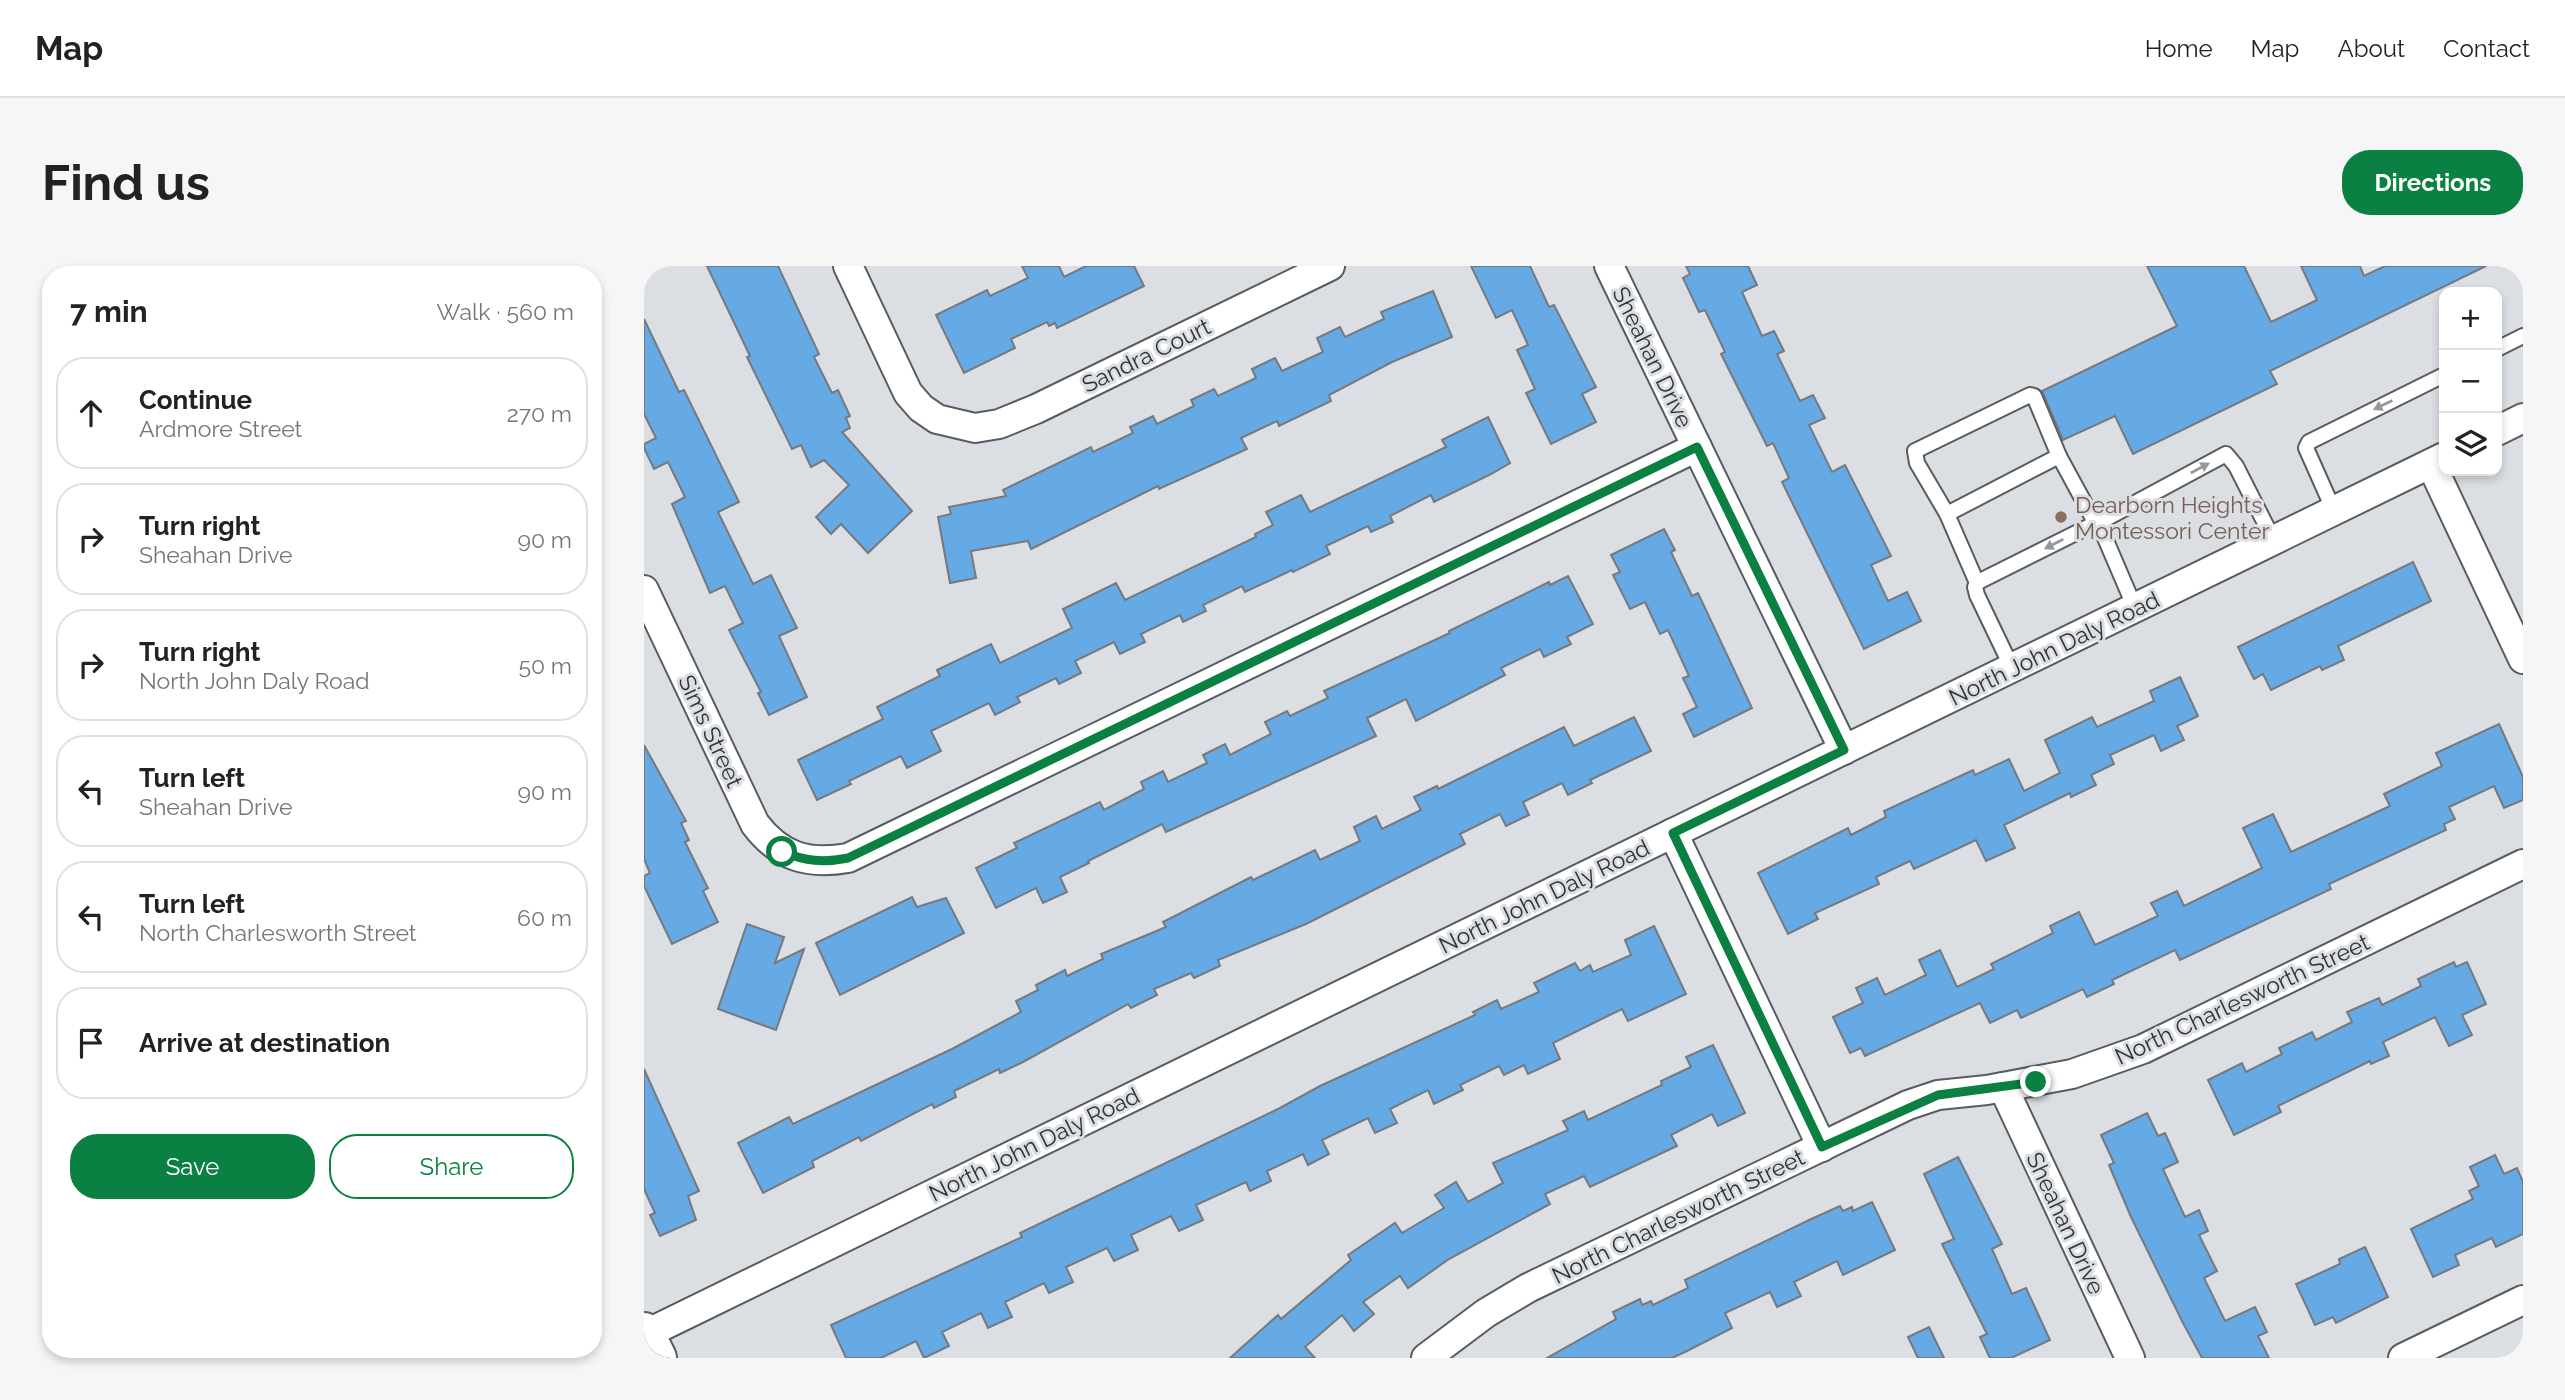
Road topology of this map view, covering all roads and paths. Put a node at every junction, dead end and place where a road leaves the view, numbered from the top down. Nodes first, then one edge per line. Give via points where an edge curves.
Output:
1 (848, 266) edge
2 (1330, 266) edge
3 (1609, 266) edge
4 (2523, 336) edge
5 (2502, 346) edge
6 (2439, 377) edge
7 (2523, 418) edge
8 (2502, 428) edge
9 (1697, 447) junction
10 (2059, 456) junction
11 (2438, 461) edge
12 (2334, 511) junction
13 (1947, 514) junction
14 (2096, 524) junction
15 (2274, 541) junction
16 (1977, 583) junction
17 (644, 590) edge
18 (2135, 608) junction
19 (2523, 659) edge
20 (2012, 668) junction
21 (1844, 750) junction
22 (1673, 833) junction
23 (2523, 864) edge
24 (2003, 1087) junction
25 (1822, 1147) junction
26 (2523, 1300) edge
27 (648, 1340) edge
28 (1426, 1358) edge
29 (2130, 1358) edge
30 (2403, 1358) edge

1 - 2 street, Sandra Court via 908,393 937,419 975,428 1036,409
3 - 9 street, Sheahan Drive
4 - 5 lane
6 -> 12 lane via 2309,442 2306,448
7 - 8 street
9 - 17 street, Sims Street via 848,858 824,862 795,857 767,840 755,824
9 - 21 street, Sheahan Drive
10 - 13 lane
10 - 13 lane via 2030,395 1915,452
10 - 14 lane
11 - 12 street, North John Daly Road
11 - 19 street
12 - 15 street, North John Daly Road
13 - 16 lane
14 -> 15 lane via 2226,454
14 -> 16 lane
14 - 18 lane
15 - 18 street, North John Daly Road
16 - 20 lane via 1977,595
18 - 20 street, North John Daly Road
20 - 21 street, North John Daly Road
21 - 22 street, North John Daly Road
22 - 25 street
22 - 27 street, North John Daly Road
23 - 24 street, North Charlesworth Street via 2143,1049 2072,1074
24 - 25 street, North Charlesworth Street via 1938,1095
24 - 29 street, Sheahan Drive
25 - 28 street, North Charlesworth Street via 1528,1288
26 - 30 street

